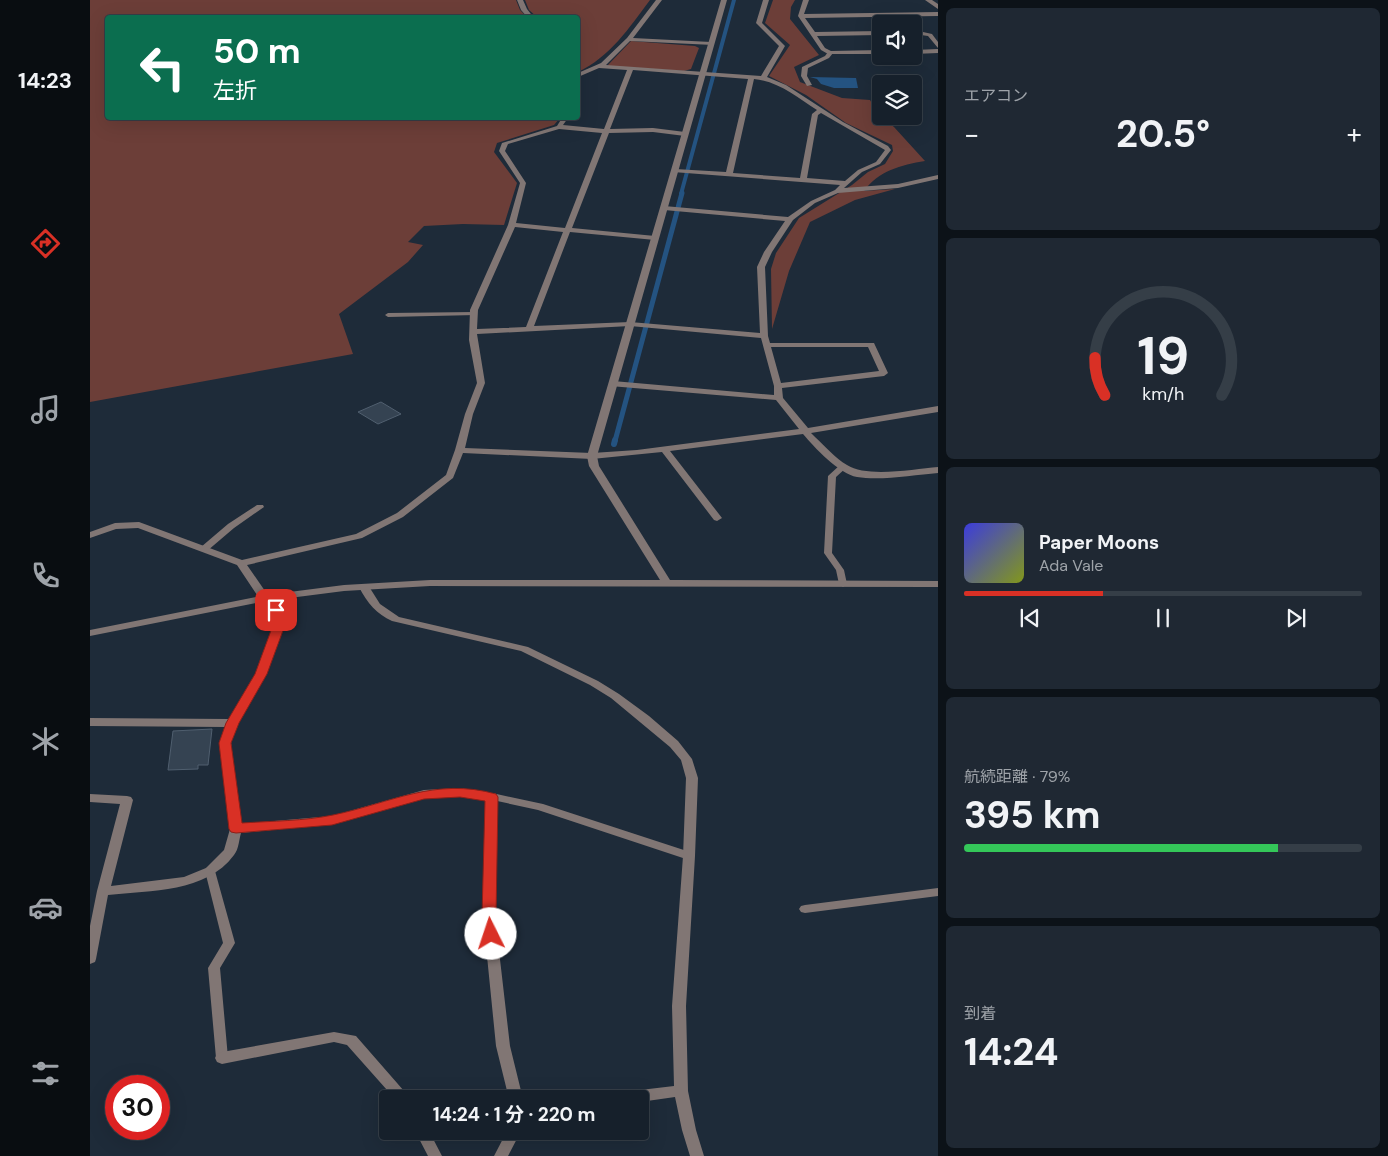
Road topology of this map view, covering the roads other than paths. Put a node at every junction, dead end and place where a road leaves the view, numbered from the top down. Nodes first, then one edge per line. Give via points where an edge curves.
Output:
1 (520, 0) edge
2 (658, 0) edge
3 (724, 0) edge
4 (766, 0) edge
5 (806, 0) edge
6 (928, 0) edge
7 (938, 7) edge
8 (938, 14) edge
9 (529, 15) edge
10 (801, 16) junction
11 (872, 33) edge
12 (813, 34) junction
13 (922, 34) edge
14 (630, 39) junction
15 (711, 44) junction
16 (938, 46) edge
17 (938, 51) edge
18 (872, 52) edge
19 (922, 52) edge
20 (830, 53) junction
21 (599, 66) junction
22 (631, 68) junction
23 (703, 74) junction
24 (580, 75) edge
25 (751, 77) junction
26 (762, 78) junction
27 (809, 85) dead end
28 (821, 110) junction
29 (564, 120) edge
30 (559, 127) junction
31 (606, 131) junction
32 (686, 134) junction
33 (675, 171) junction
34 (729, 175) junction
35 (936, 179) edge
36 (803, 180) junction
37 (848, 183) junction
38 (837, 191) junction
39 (664, 208) junction
40 (790, 219) junction
41 (512, 225) junction
42 (567, 230) junction
43 (655, 238) junction
44 (388, 314) dead end
45 (474, 314) junction
46 (630, 324) junction
47 (529, 329) junction
48 (473, 332) junction
49 (765, 340) junction
50 (613, 384) junction
51 (778, 386) junction
52 (779, 398) junction
53 (938, 409) edge
54 (805, 430) junction
55 (664, 449) junction
56 (460, 450) junction
57 (592, 456) junction
58 (843, 467) junction
59 (938, 470) edge
60 (260, 507) dead end
61 (717, 518) dead end
62 (90, 535) edge
63 (204, 549) junction
64 (241, 563) junction
65 (667, 583) junction
66 (843, 584) junction
67 (938, 584) edge
68 (364, 587) junction
69 (266, 598) junction
70 (90, 633) edge
71 (90, 722) edge
72 (232, 723) junction
73 (492, 797) junction
74 (90, 798) edge
75 (236, 829) junction
76 (689, 856) junction
77 (210, 871) junction
78 (103, 891) junction
79 (938, 892) edge
80 (903, 896) joint
81 (879, 900) joint
82 (805, 909) dead end
83 (90, 959) edge
84 (222, 1058) joint
85 (396, 1090) edge
86 (514, 1090) edge
87 (681, 1091) junction
88 (649, 1095) edge
89 (427, 1140) edge
90 (509, 1140) edge
91 (435, 1156) edge
92 (501, 1156) edge
93 (697, 1156) edge

1 - 9 street
2 - 14 street
3 - 15 street
4 - 26 street via 759,23 782,46
5 - 10 street
6 - 7 street
8 - 10 street
10 - 12 street
11 - 12 street
12 - 20 street via 823,49
13 - 16 street via 930,35
14 - 15 street
14 - 21 street
15 - 23 street
17 - 19 street
18 - 20 street
20 - 27 lane via 805,67 804,76
21 - 22 street
21 - 24 street
22 - 23 street
22 - 31 street
23 - 25 street
23 - 32 street
25 - 26 street
25 - 34 street
26 - 28 street via 784,86
28 - 36 street via 816,114
28 - 37 street via 888,150 878,163 860,171
29 - 30 street
30 - 31 street
30 - 41 street via 505,143 502,151 523,183
31 - 32 street via 653,130
31 - 42 street
32 - 33 street
33 - 34 street
33 - 39 street
34 - 36 street
35 - 38 street
36 - 37 street
37 - 38 street
38 - 40 street via 813,202
39 - 40 street
39 - 43 street
40 - 49 street via 761,268
41 - 42 street
41 - 45 street
42 - 43 street
42 - 47 street
43 - 46 street
44 - 45 lane
45 - 48 street
46 - 47 street
46 - 49 street
46 - 50 street
47 - 48 street
48 - 56 street via 481,383
49 - 51 street
49 - 51 street via 871,345 884,373
50 - 52 street
50 - 57 street
51 - 52 street
52 - 54 street
53 - 54 street
54 - 55 street
54 - 58 street
55 - 57 street
55 - 61 street
56 - 57 street
56 - 64 street via 450,476 400,515 359,536
57 - 65 street via 594,466
58 - 59 street via 857,474 871,475
58 - 66 lane via 832,476 828,552 840,570
60 - 63 lane
62 - 63 street via 115,526 139,525
63 - 64 street
64 - 69 street
65 - 66 street
65 - 68 street via 482,582
66 - 67 street
68 - 69 street
68 - 76 street via 369,598 386,615 524,649 594,683 645,719 686,759 692,778
69 - 70 street
69 - 72 street via 275,608 279,625 261,674
71 - 72 street
72 - 75 street via 225,743
73 - 75 street via 460,792 424,794 332,820
73 - 76 lane via 538,807
73 - 86 street via 489,916 503,1046
74 - 78 street via 127,800
75 - 77 street via 230,852
76 - 87 street via 679,1006
77 - 78 street via 186,881
77 - 84 lane via 229,943 214,968
78 - 83 street
79 - 80 lane
80 - 81 lane
81 - 82 lane
84 - 85 street via 334,1036 351,1040
87 - 88 street
87 - 93 street
89 - 91 street
90 - 92 street

